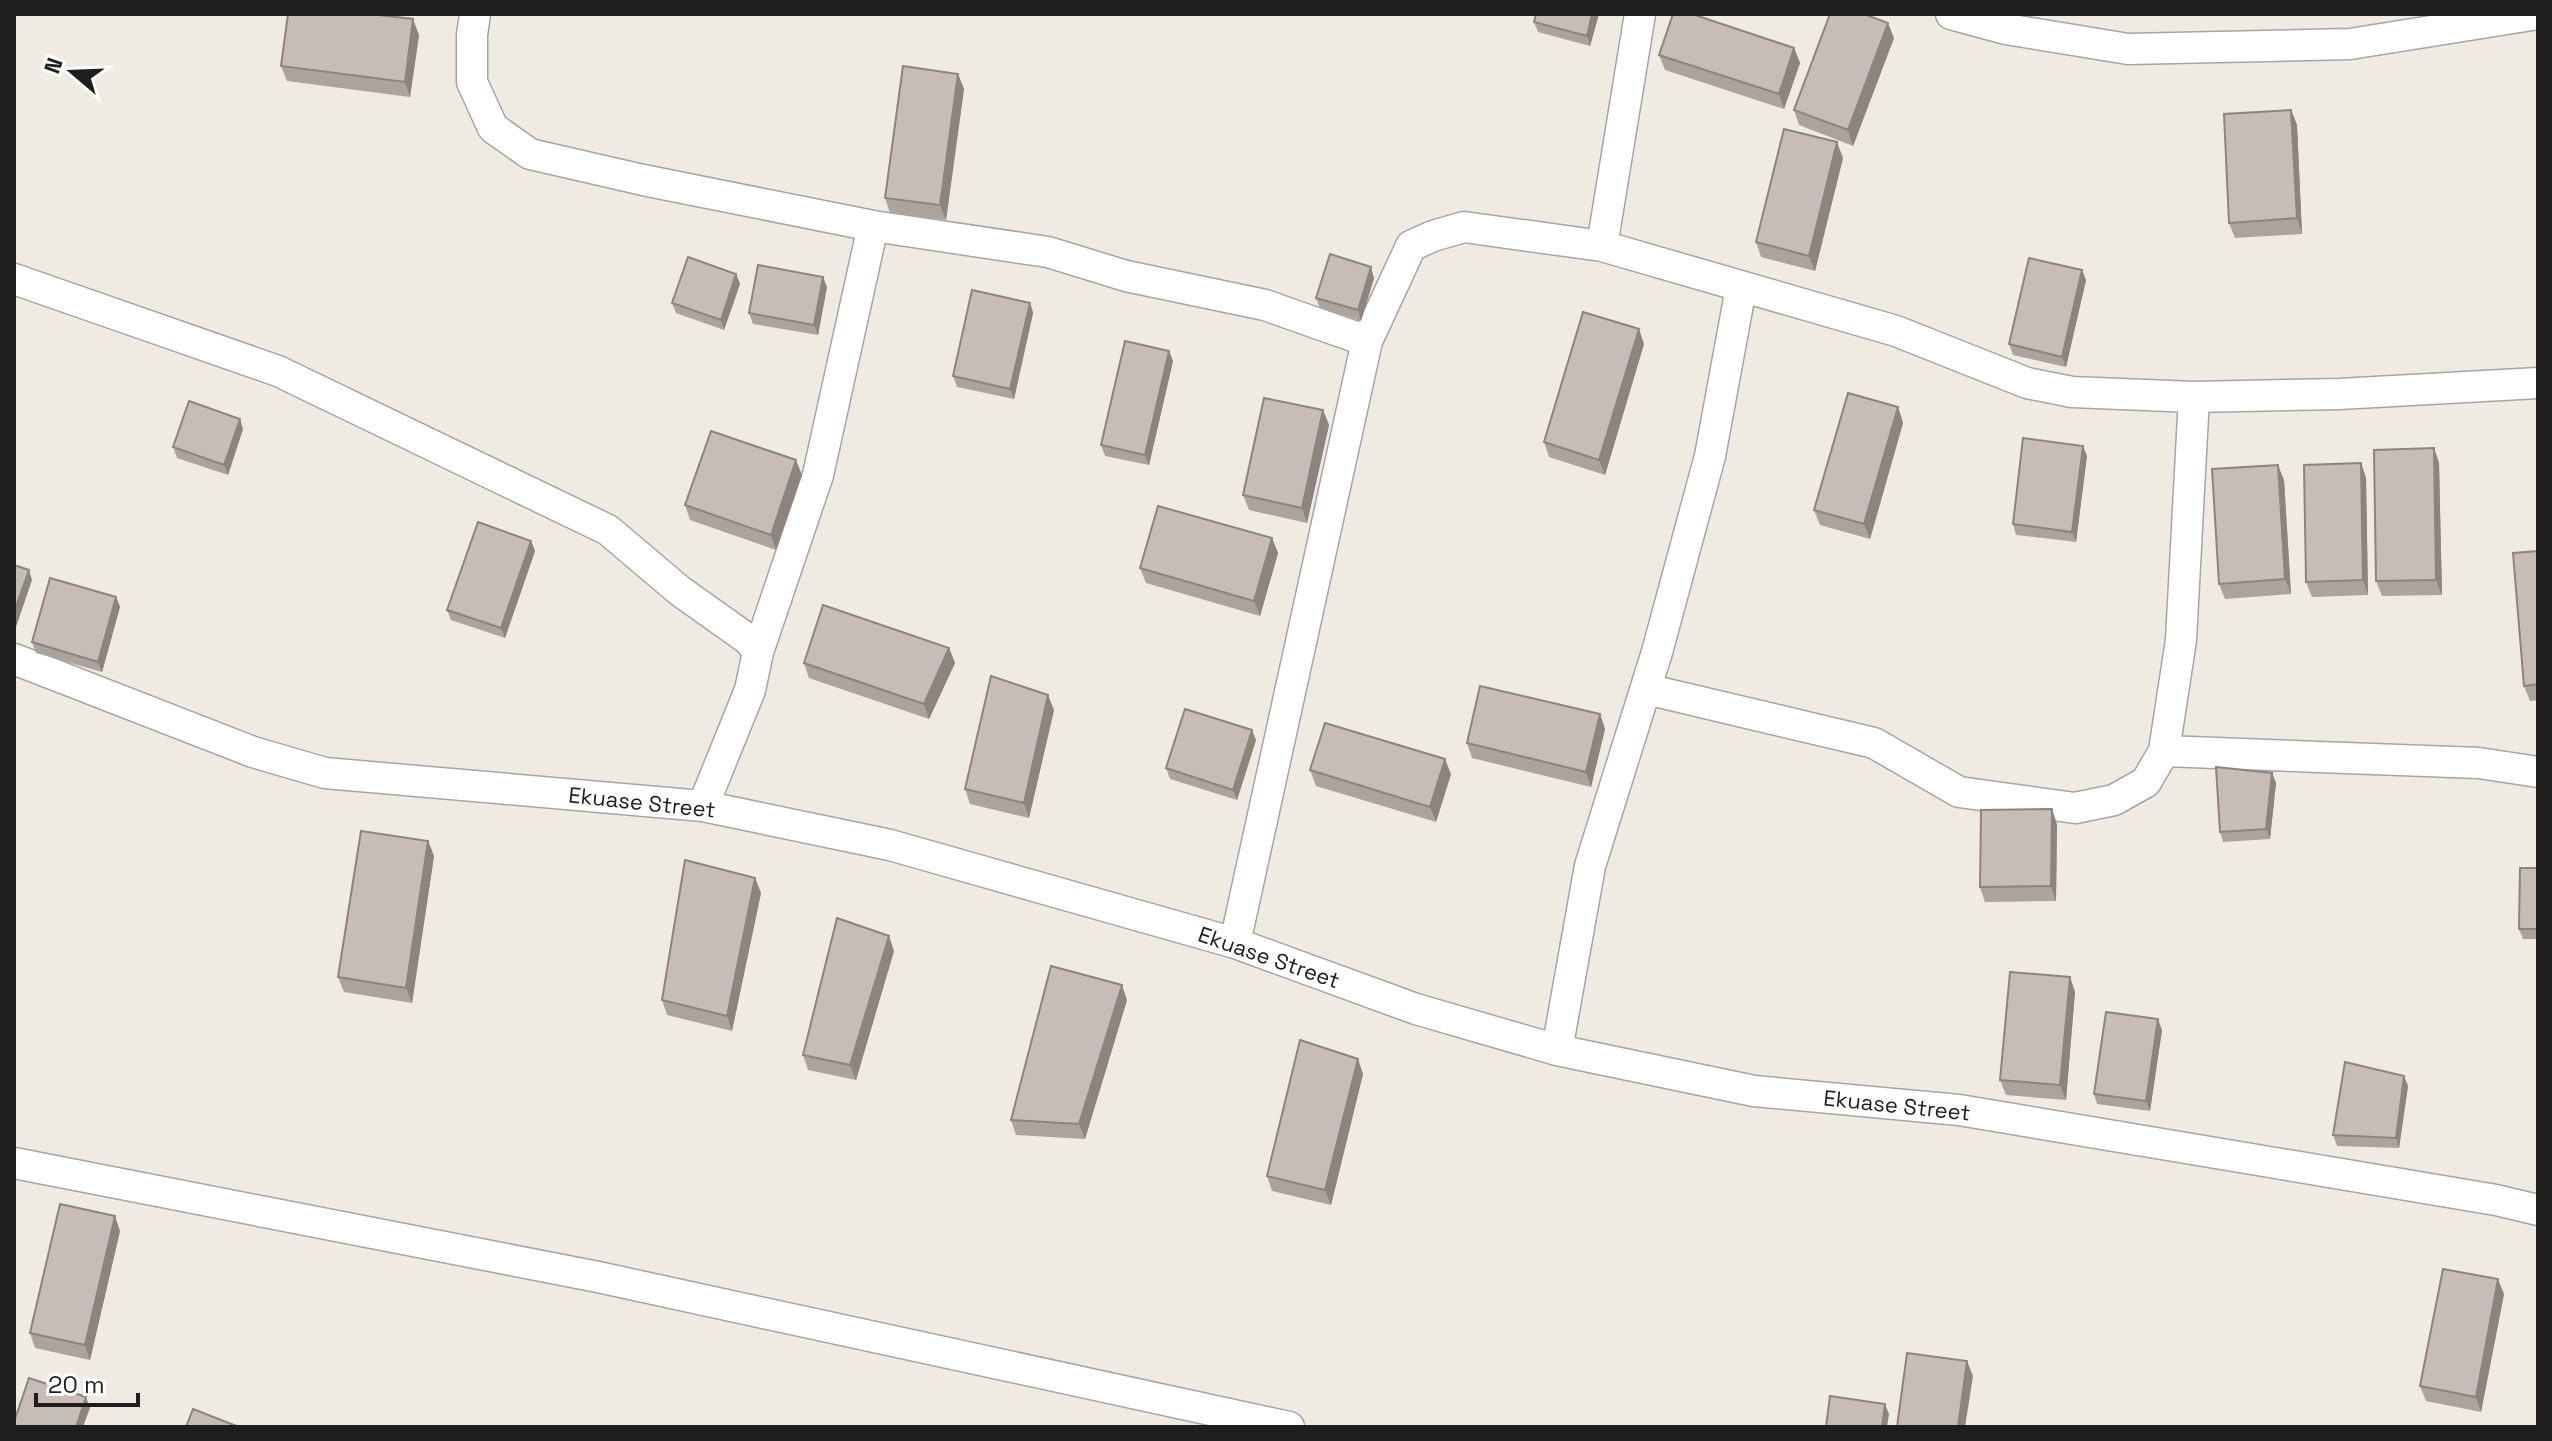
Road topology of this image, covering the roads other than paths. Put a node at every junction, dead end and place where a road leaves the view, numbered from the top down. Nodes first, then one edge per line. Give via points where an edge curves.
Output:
1 (475, 14) edge
2 (1640, 14) edge
3 (1951, 14) edge
4 (2538, 14) edge
5 (873, 226) junction
6 (1602, 246) junction
7 (14, 279) edge
8 (1741, 288) junction
9 (1367, 341) junction
10 (2538, 383) edge
11 (2194, 397) junction
12 (758, 652) junction
13 (14, 659) edge
14 (1646, 689) junction
15 (2164, 751) junction
16 (2538, 772) edge
17 (703, 806) junction
18 (1235, 943) junction
19 (1557, 1050) junction
20 (14, 1163) edge
21 (2538, 1210) edge
22 (1289, 1427) edge

1 - 5 street via 472,82 493,128 530,154
2 - 6 street
3 - 4 street via 2006,29 2128,49 2350,44
5 - 9 street via 1048,252 1126,276 1265,305
5 - 12 street via 818,475
6 - 8 street
6 - 9 street via 1464,227 1433,236 1411,246
7 - 12 street via 278,371 608,530
8 - 11 street via 1896,331 2027,383 2072,392
8 - 14 street via 1710,456
9 - 18 street
10 - 11 street
11 - 15 street via 2181,640
12 - 17 street via 750,690
13 - 17 street, Ekuase Street via 253,752 325,773
14 - 15 street via 1874,743 1959,792 2075,808 2114,800 2146,782
14 - 19 street via 1590,866
15 - 16 street via 2479,763
17 - 18 street, Ekuase Street via 890,845
18 - 19 street, Ekuase Street via 1416,1009
19 - 21 street, Ekuase Street via 1754,1091 1959,1110
20 - 22 street via 598,1277

